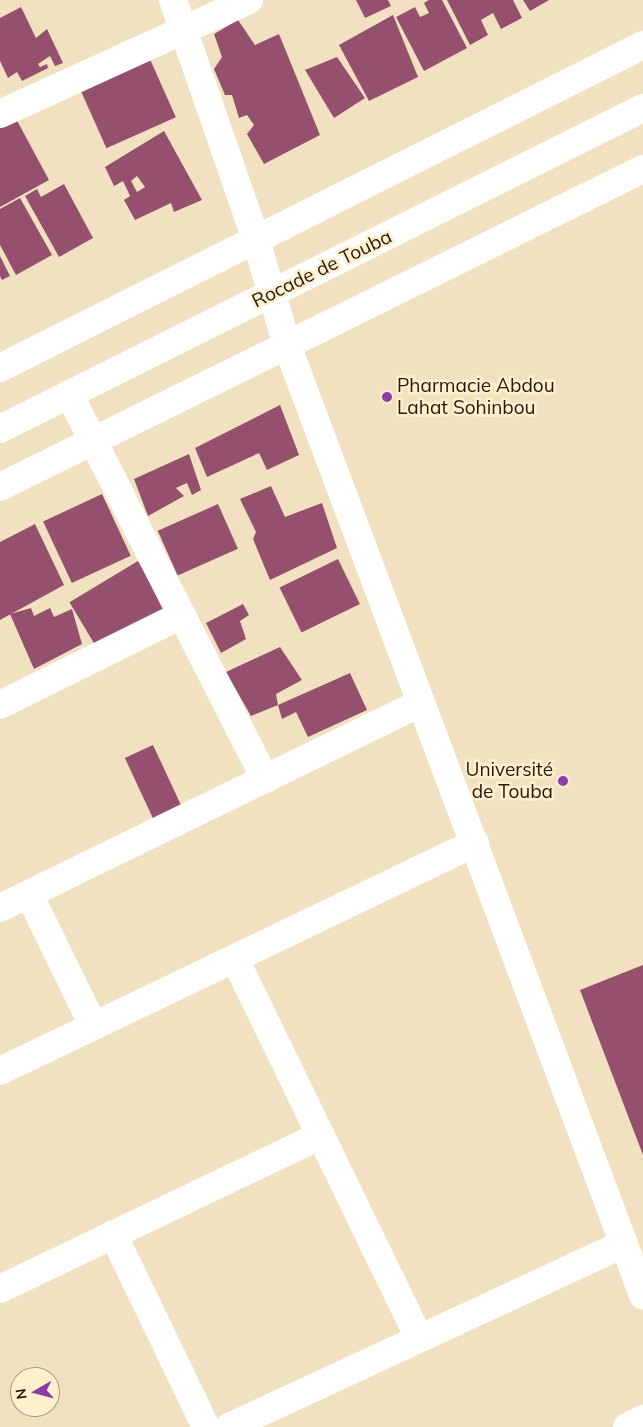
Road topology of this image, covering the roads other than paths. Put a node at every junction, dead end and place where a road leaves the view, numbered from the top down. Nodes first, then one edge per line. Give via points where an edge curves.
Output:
1 (173, 0) edge
2 (249, 0) edge
3 (185, 29) junction
4 (643, 44) edge
5 (643, 108) edge
6 (0, 114) edge
7 (643, 169) edge
8 (256, 240) junction
9 (272, 294) junction
10 (288, 345) junction
11 (0, 368) edge
12 (69, 394) junction
13 (1, 424) edge
14 (94, 441) junction
15 (0, 487) edge
16 (181, 615) junction
17 (420, 703) junction
18 (0, 705) edge
19 (265, 778) junction
20 (475, 842) junction
21 (29, 894) junction
22 (0, 908) edge
23 (235, 959) junction
24 (93, 1025) junction
25 (0, 1071) edge
26 (320, 1136) junction
27 (112, 1234) junction
28 (624, 1244) junction
29 (0, 1289) edge
30 (643, 1295) edge
31 (420, 1338) junction
32 (643, 1419) edge
33 (206, 1427) edge
34 (229, 1427) edge
35 (627, 1427) edge

1 - 3 street
2 - 3 street
3 - 6 street
3 - 8 street
4 - 8 street
5 - 9 street, Rocade de Touba
7 - 10 street
8 - 9 street
8 - 11 street
9 - 10 street
9 - 12 street, Rocade de Touba
10 - 14 street
10 - 17 street
12 - 13 street, Rocade de Touba
12 - 14 street
14 - 15 street
14 - 16 street
16 - 18 street
16 - 19 street
17 - 19 street
17 - 20 street
19 - 21 street
20 - 23 street
20 - 28 street
21 - 22 street
21 - 24 street
23 - 24 street
23 - 26 street
24 - 25 street
26 - 27 street
26 - 31 street
27 - 29 street
27 - 33 street
28 - 30 street
28 - 31 street
31 - 34 street
32 - 35 street

